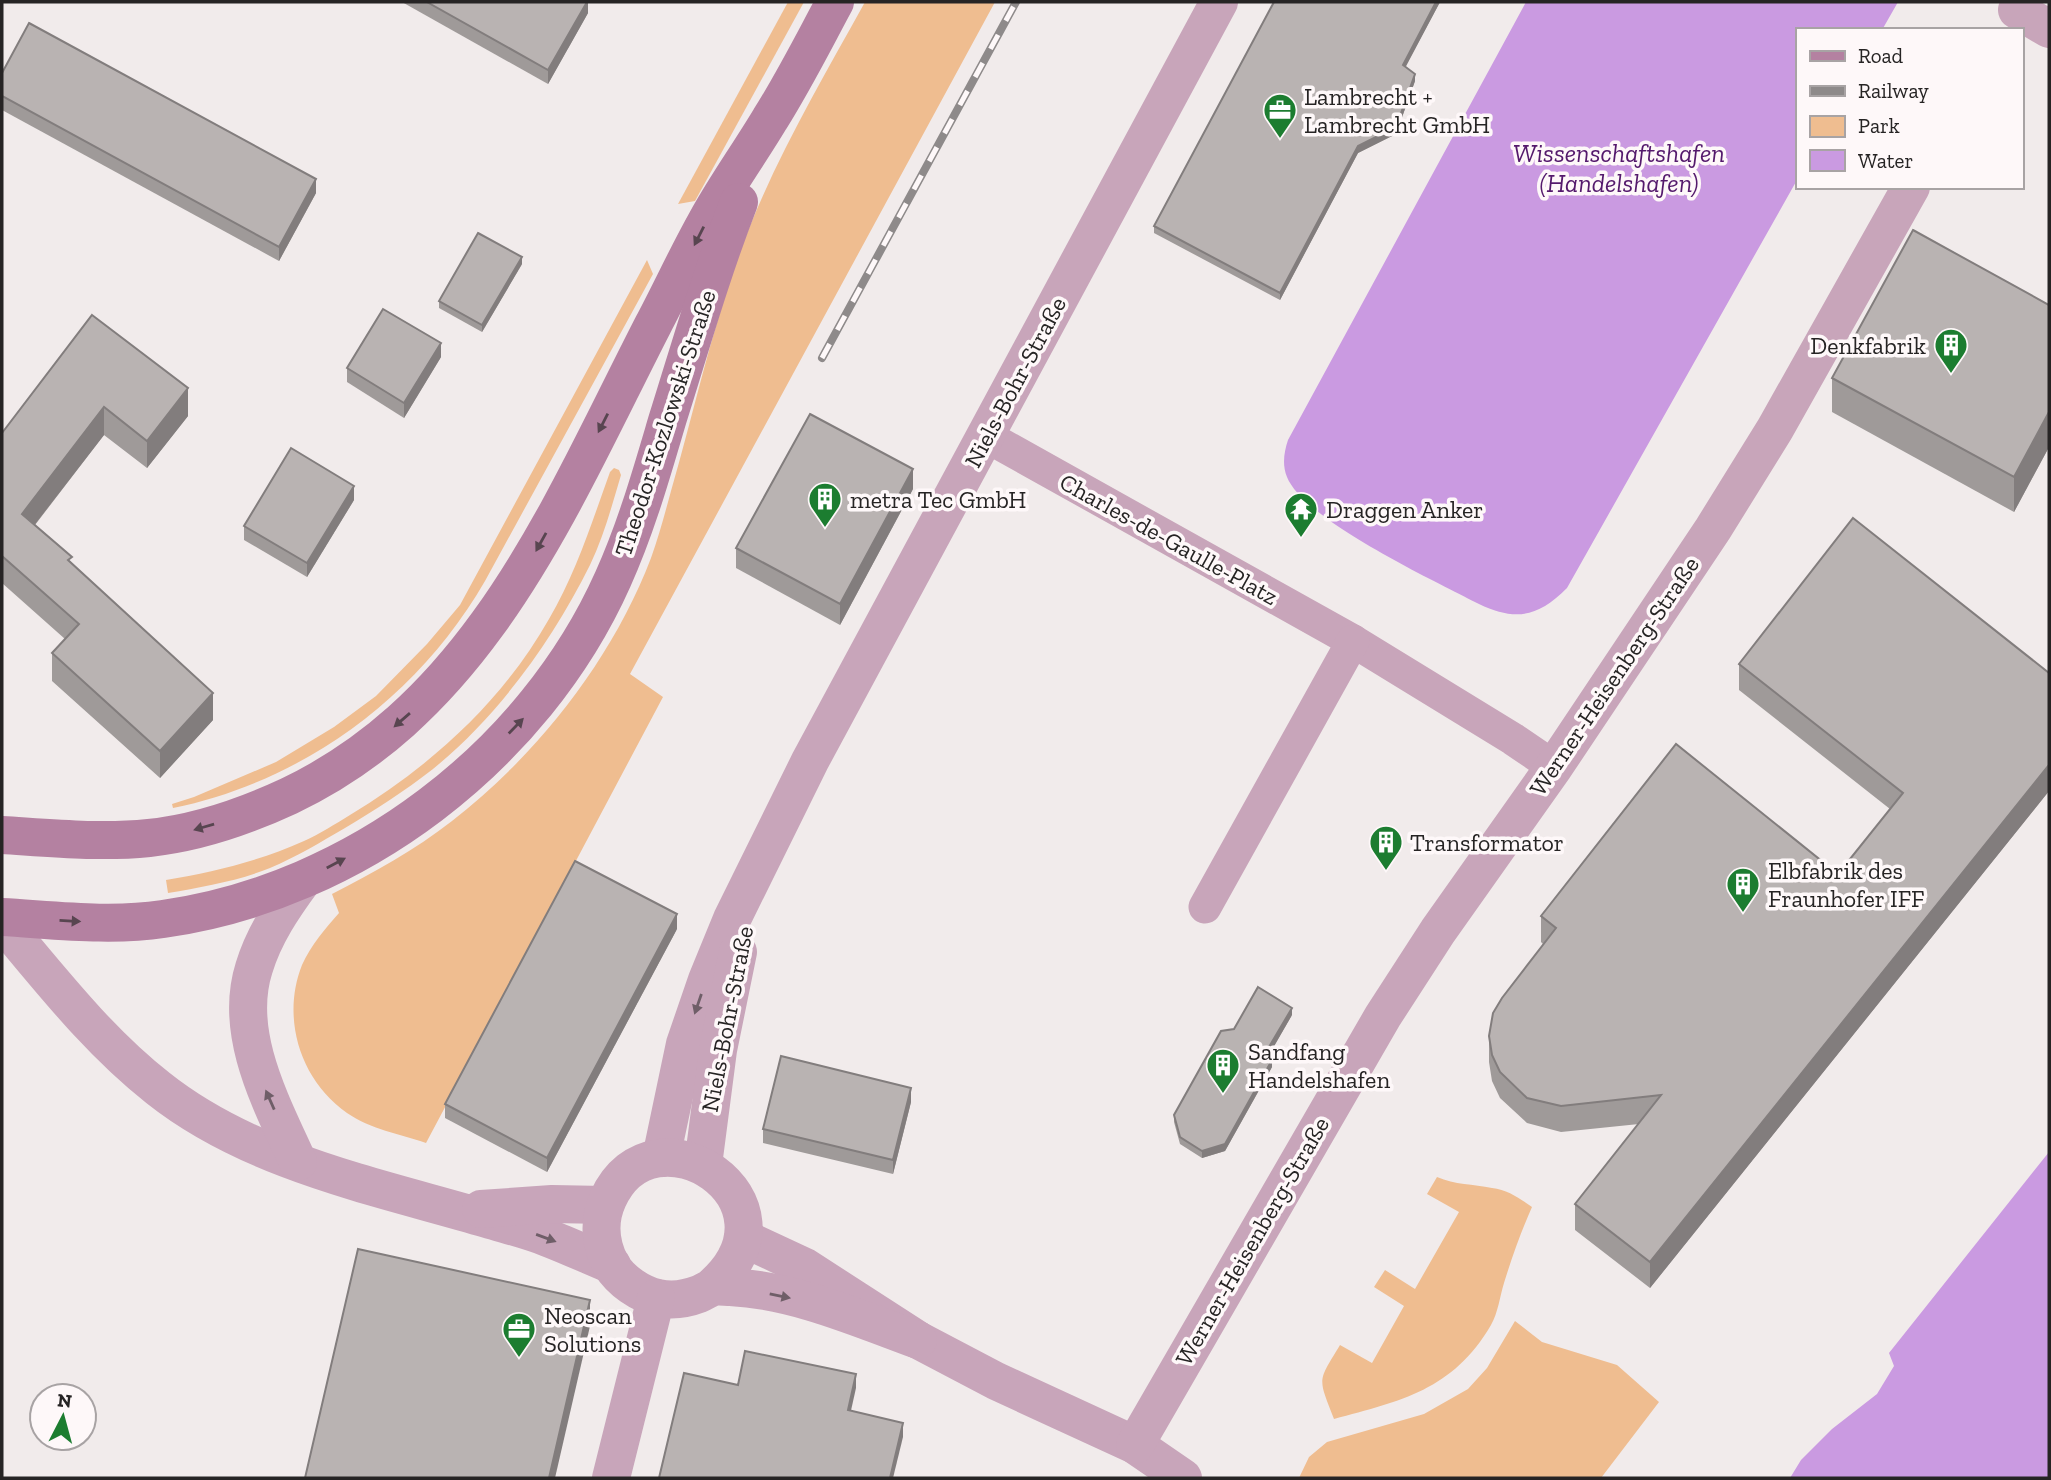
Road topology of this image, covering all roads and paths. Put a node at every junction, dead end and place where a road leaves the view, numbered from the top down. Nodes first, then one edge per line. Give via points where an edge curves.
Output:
1 (835, 2) edge
2 (1219, 2) edge
3 (2014, 14) edge
4 (2049, 29) edge
5 (773, 115) junction
6 (1910, 189) edge
7 (986, 436) junction
8 (1353, 641) junction
9 (1554, 767) junction
10 (2, 835) edge
11 (756, 875) junction
12 (303, 880) junction
13 (1205, 907) dead end
14 (2, 919) edge
15 (661, 1158) junction
16 (298, 1162) junction
17 (703, 1164) junction
18 (605, 1205) junction
19 (458, 1211) junction
20 (743, 1238) junction
21 (612, 1265) junction
22 (712, 1287) junction
23 (656, 1298) junction
24 (918, 1340) junction
25 (1135, 1446) junction
26 (611, 1478) edge
27 (1183, 1478) edge

1 - 5 main road, Theodor-Kozlowski-Straße
2 - 7 street, Niels-Bohr-Straße
3 - 4 street
5 -> 10 main road, Theodor-Kozlowski-Straße via 707,219 518,581 473,644 411,713 327,776 245,814 195,829 105,841
12 -> 5 main road, Theodor-Kozlowski-Straße via 392,832 463,778 525,716 583,639 639,516 716,267
6 - 9 street, Werner-Heisenberg-Straße via 1775,429
7 - 8 street, Charles-de-Gaulle-Platz
7 - 11 street, Niels-Bohr-Straße via 810,761
8 - 9 street, Charles-de-Gaulle-Platz
8 - 13 street
9 - 25 street, Werner-Heisenberg-Straße via 1383,1016
11 -> 15 street, Niels-Bohr-Straße via 732,919 696,1011
11 - 17 street, Niels-Bohr-Straße via 718,1049
14 -> 12 main road, Theodor-Kozlowski-Straße via 160,920 221,908
16 -> 12 street via 263,1082 248,999 266,938
14 - 16 street via 76,1009 159,1089 228,1133
15 - 17 street
15 - 18 street via 626,1174
16 - 19 street
17 - 20 street via 722,1178 734,1195 742,1216
18 - 19 street
18 - 21 street via 601,1236
19 -> 21 street via 548,1238
20 - 22 street via 733,1265
20 - 24 street via 805,1267
21 - 23 street via 631,1286
22 - 23 street via 685,1298
22 -> 24 street via 795,1299
23 - 26 street
24 - 25 street
25 - 27 street

